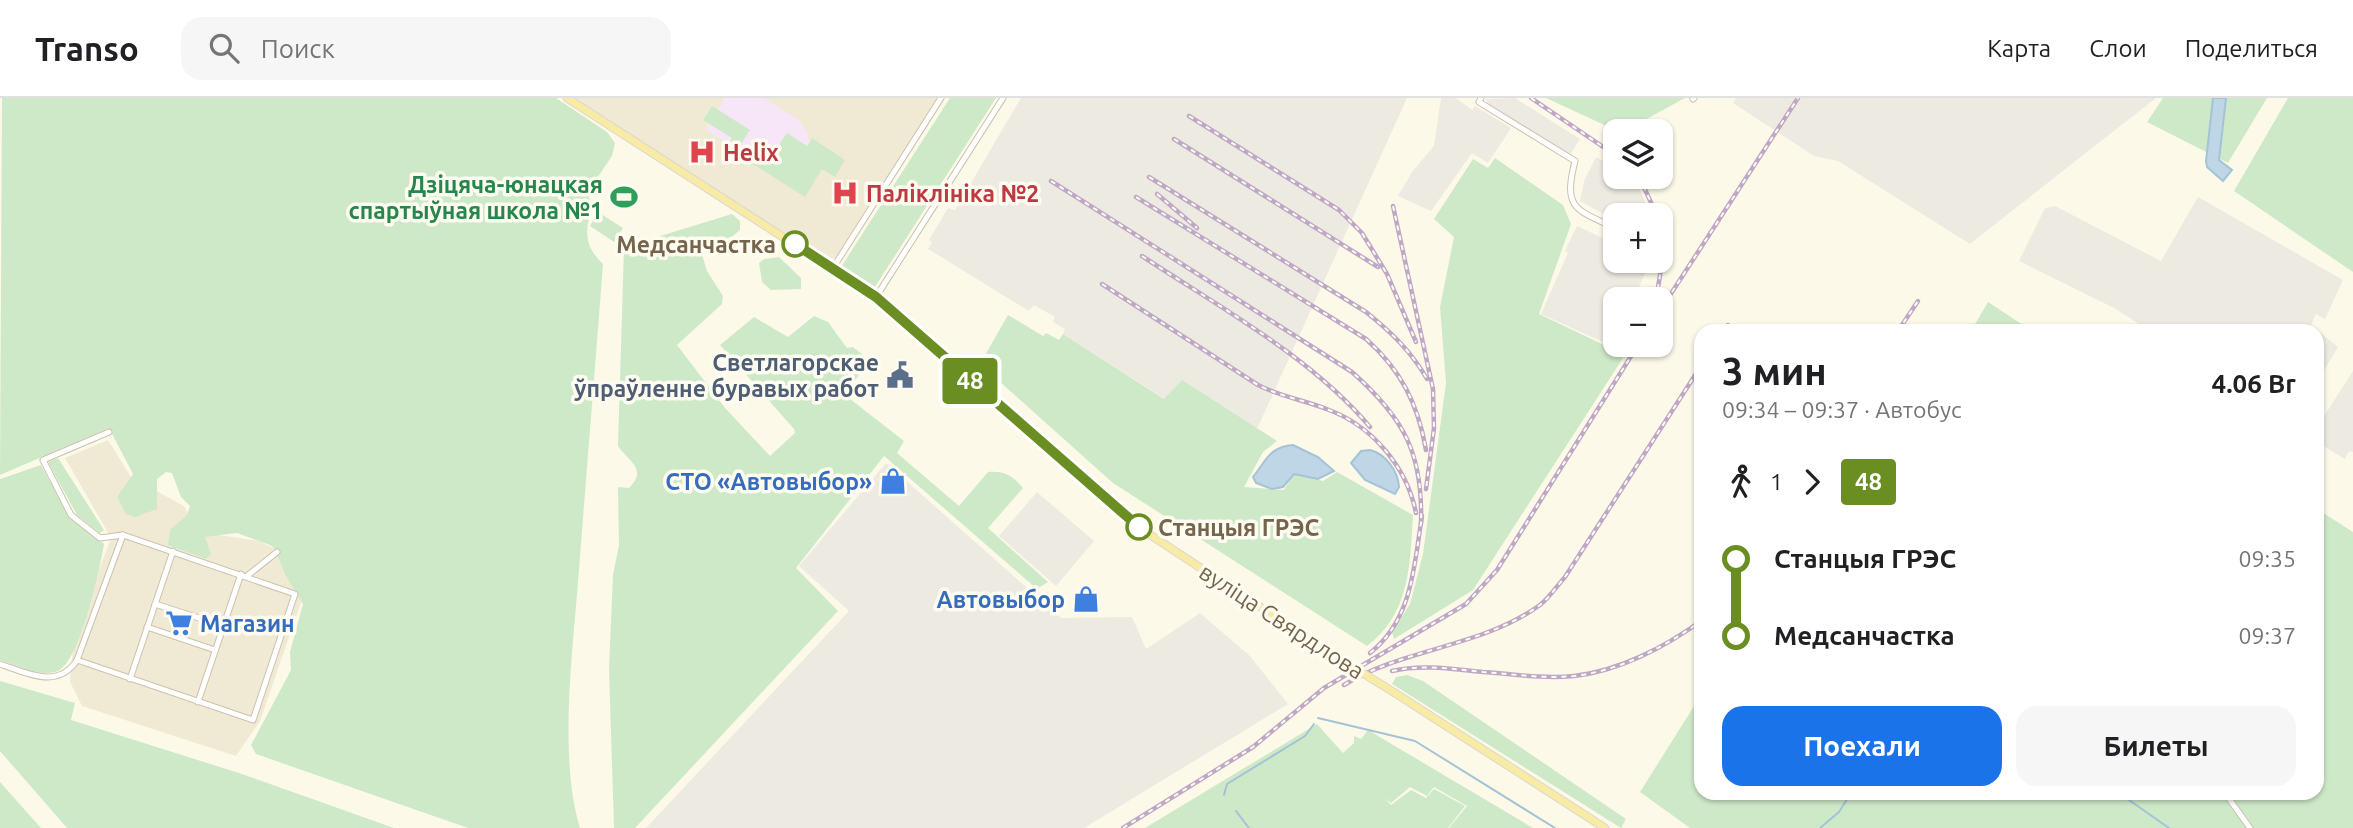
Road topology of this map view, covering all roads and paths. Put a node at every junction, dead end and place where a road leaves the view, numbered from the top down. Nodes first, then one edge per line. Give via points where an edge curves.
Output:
1 (567, 98) edge
2 (941, 98) edge
3 (1003, 98) edge
4 (1481, 98) edge
5 (1603, 221) edge
6 (833, 268) junction
7 (876, 297) junction
8 (109, 432) dead end
9 (123, 535) junction
10 (173, 551) junction
11 (277, 552) dead end
12 (244, 575) junction
13 (155, 604) junction
14 (224, 626) junction
15 (147, 627) junction
16 (215, 650) junction
17 (77, 660) junction
18 (0, 664) edge
19 (130, 679) junction
20 (198, 702) junction
21 (2230, 800) edge
22 (1605, 828) edge
23 (2250, 828) edge

1 - 6 main road, вуліца Свярдлова
2 - 6 street
3 - 7 street
4 - 5 street via 1479,102 1576,162 1569,195 1574,205
6 - 7 main road, вуліца Свярдлова
7 - 22 main road, вуліца Свярдлова, bridge via 1124,517
8 - 9 street via 43,460 71,515 100,538
9 - 10 street
9 - 17 street
10 - 12 street
10 - 13 street
11 - 12 street
12 - 14 street
12 - 20 street via 295,594 253,720
13 - 14 street
13 - 15 street
14 - 16 street
15 - 16 street
15 - 19 street
16 - 20 street
17 - 18 street via 64,675 54,678
17 - 19 street
19 - 20 street
21 - 23 street

